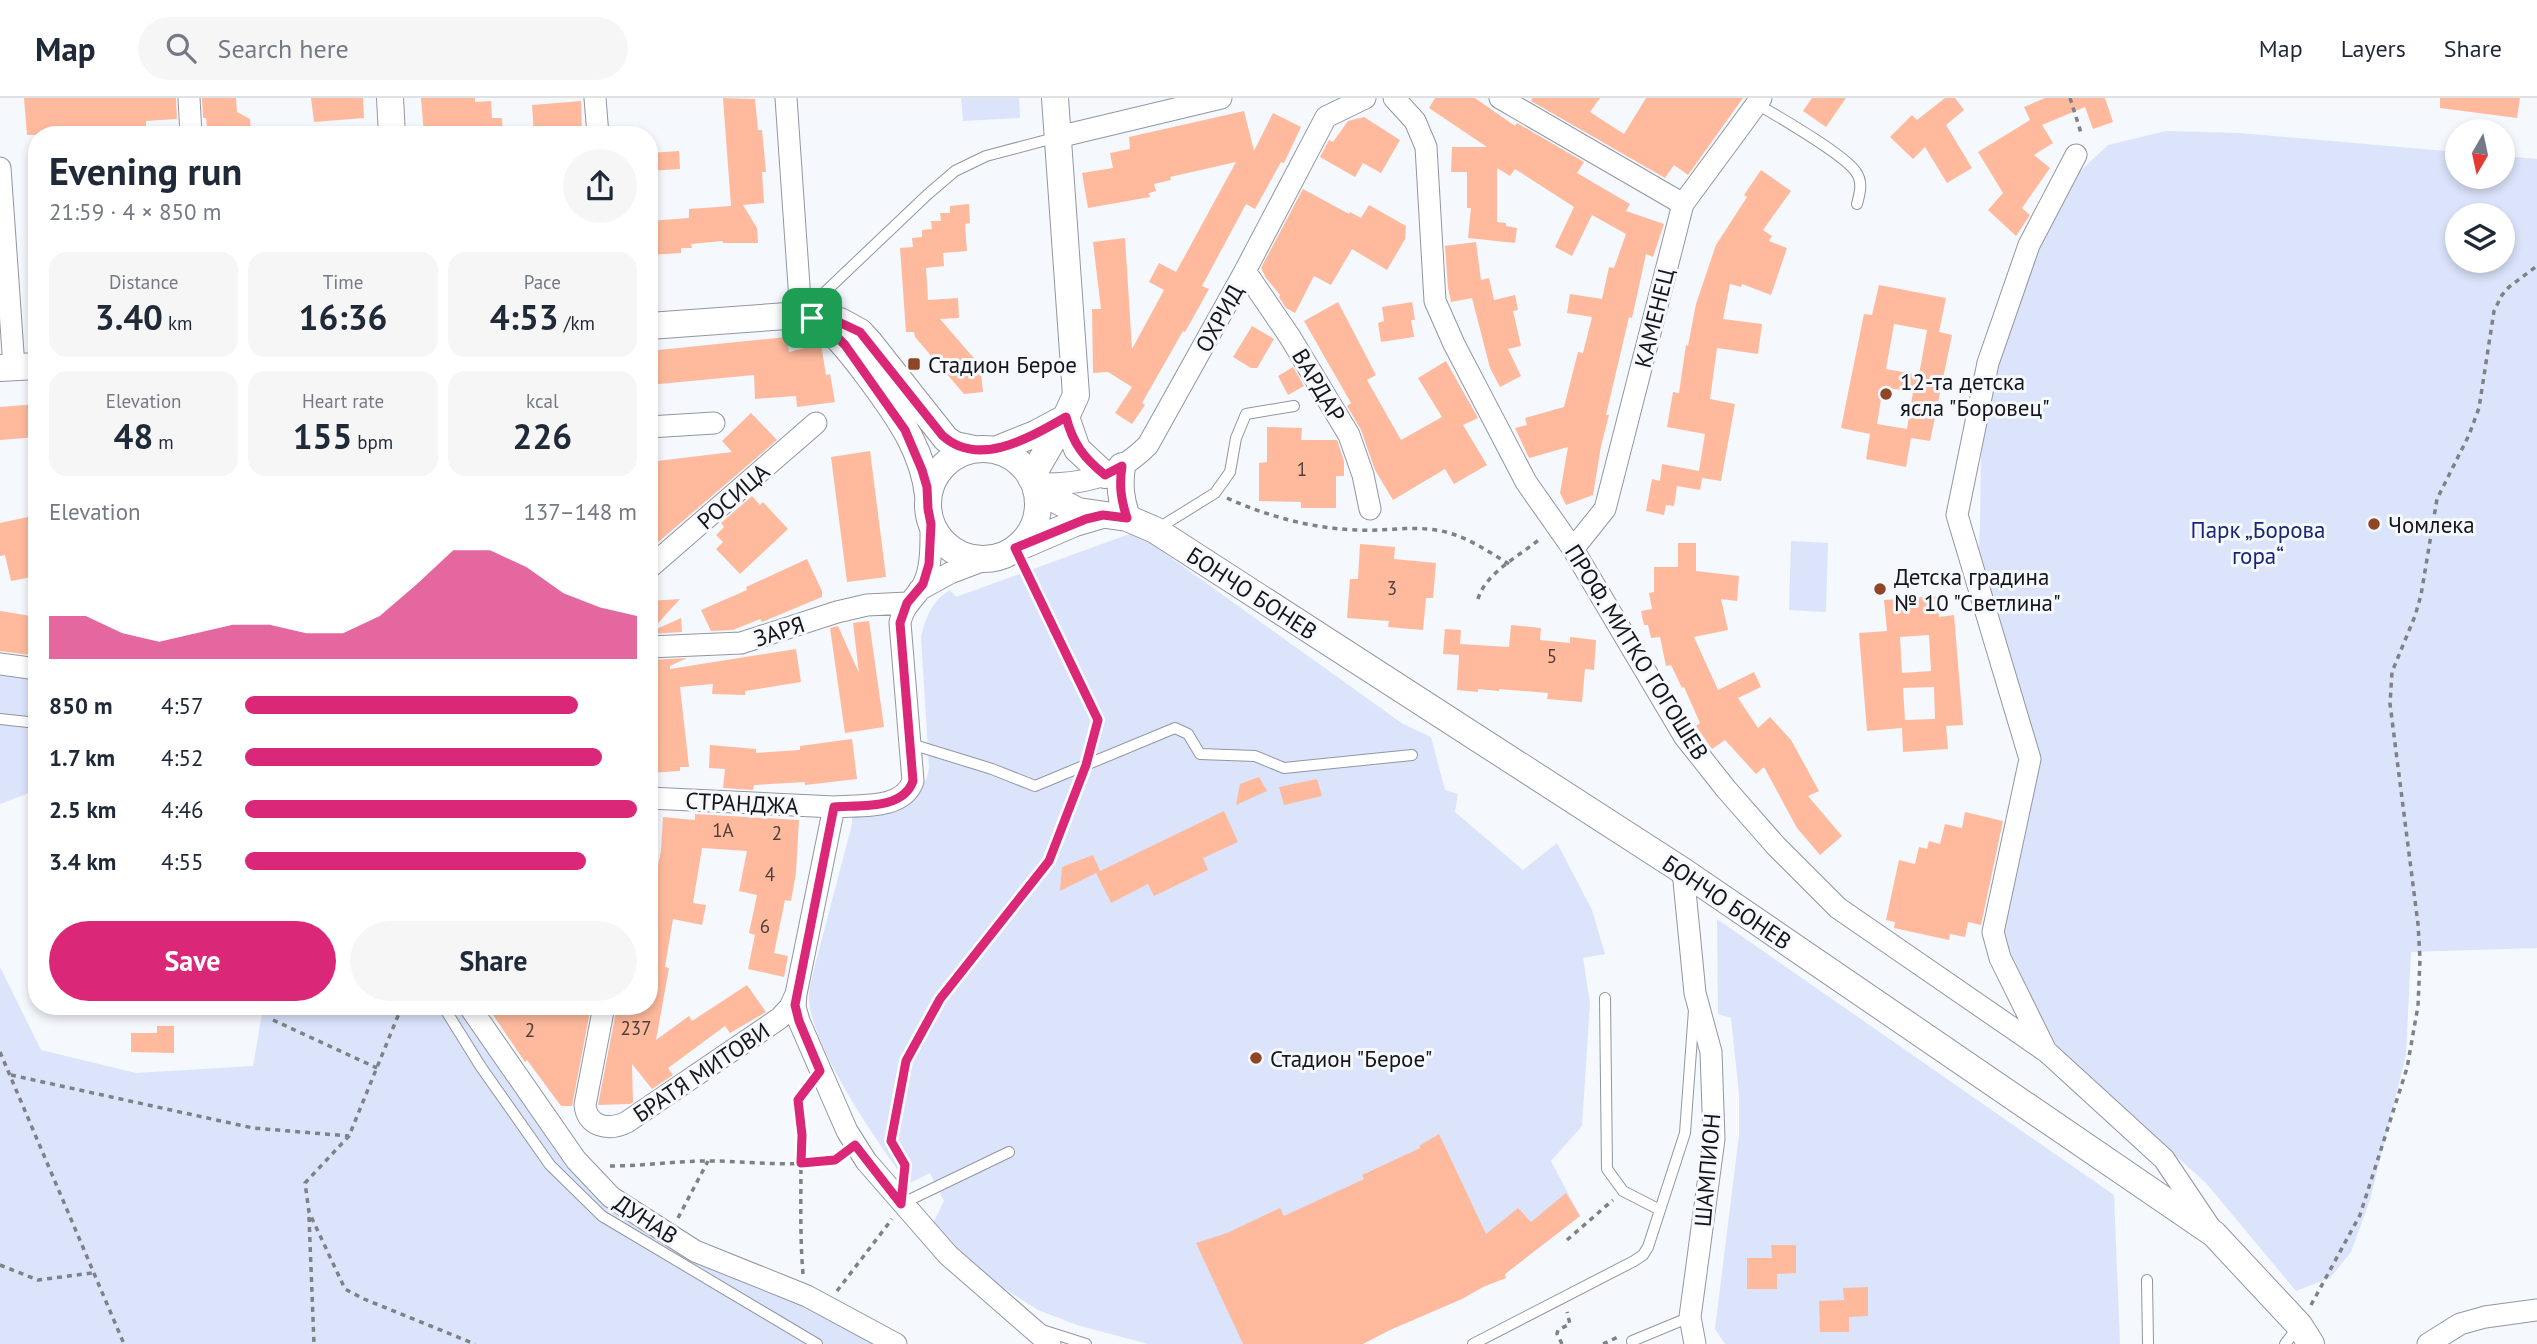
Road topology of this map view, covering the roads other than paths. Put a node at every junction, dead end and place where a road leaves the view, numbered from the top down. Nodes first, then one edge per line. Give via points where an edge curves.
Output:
1 (189, 98) edge
2 (390, 98) edge
3 (595, 98) edge
4 (786, 98) edge
5 (1055, 98) edge
6 (1221, 98) edge
7 (1365, 98) edge
8 (1394, 98) edge
9 (1500, 98) edge
10 (1756, 100) edge
11 (191, 126) edge
12 (392, 126) edge
13 (597, 126) edge
14 (1058, 137) junction
15 (2076, 155) road end
16 (0, 168) edge
17 (1683, 204) junction
18 (1857, 204) dead end
19 (1245, 271) junction
20 (4, 277) edge
21 (801, 315) junction
22 (658, 325) edge
23 (17, 367) edge
24 (1294, 406) dead end
25 (1066, 417) junction
26 (714, 422) dead end
27 (816, 423) dead end
28 (658, 426) edge
29 (984, 449) junction
30 (1114, 471) junction
31 (1034, 484) junction
32 (928, 495) junction
33 (1370, 509) dead end
34 (1115, 517) junction
35 (931, 524) junction
36 (1155, 530) junction
37 (1015, 548) junction
38 (1573, 549) junction
39 (987, 559) junction
40 (658, 560) edge
41 (913, 597) junction
42 (658, 647) edge
43 (0, 664) edge
44 (28, 669) edge
45 (0, 719) edge
46 (28, 722) edge
47 (911, 744) junction
48 (1412, 755) dead end
49 (658, 798) edge
50 (834, 807) junction
51 (1683, 872) junction
52 (1695, 993) junction
53 (796, 994) junction
54 (1605, 998) dead end
55 (449, 1015) edge
56 (475, 1015) edge
57 (602, 1015) edge
58 (2047, 1052) junction
59 (1009, 1152) dead end
60 (901, 1204) junction
61 (1660, 1210) junction
62 (2214, 1234) junction
63 (2147, 1280) dead end
64 (2537, 1310) edge
65 (1690, 1317) junction
66 (1032, 1326) junction
67 (2298, 1338) edge
68 (1632, 1341) dead end
69 (817, 1344) edge
70 (896, 1344) edge
71 (1050, 1344) edge
72 (1085, 1344) edge
73 (1473, 1344) edge
74 (1695, 1344) edge
75 (2148, 1344) edge
76 (2428, 1344) edge

1 - 11 street
2 - 12 street
3 - 13 street
4 - 21 street
5 - 14 street
6 - 14 street
7 - 19 street, ОХРИД via 1326,117
8 - 38 street, ПРОФ. МИТКО ГОГОШЕВ via 1415,121 1426,147 1435,301 1526,482
9 - 17 street
10 - 17 street, КАМЕНЕЦ
10 - 18 lane via 1857,173 1861,187
14 - 21 lane via 986,156 955,171
14 - 25 street via 1076,384
15 - 58 street via 2029,246 1988,363 1957,515 2030,759 1993,932 2000,958
16 - 20 street
17 - 38 street, КАМЕНЕЦ via 1605,509
19 - 30 street, ОХРИД via 1147,446
19 - 33 street, ВАРДАР via 1349,435
20 - 23 street
21 - 22 street
21 - 29 street via 830,318 860,332 942,435 955,444
21 - 32 street via 820,322 837,336 900,422 915,449
24 - 36 lane via 1246,414 1230,472 1215,492
25 - 29 street via 1035,434
25 - 30 street via 1077,449
25 - 31 street
26 - 28 street
27 - 40 street, РОСИЦА
29 - 31 street via 1016,460
29 - 32 street via 957,455 944,465
30 - 31 street, ОХРИД via 1084,482
30 - 34 street via 1122,502
31 - 34 street, БОНЧО БОНЕВ via 1078,511
31 - 37 street via 1035,523
32 - 35 street
34 - 36 street, БОНЧО БОНЕВ
34 - 37 street via 1075,523
35 - 39 street via 952,550
35 - 41 street via 925,581
36 - 51 street, БОНЧО БОНЕВ
37 - 39 street
38 - 58 street, ПРОФ. МИТКО ГОГОШЕВ via 1684,736 1776,846 1838,908
39 - 41 street via 950,573
41 - 42 street, ЗАРЯ via 837,612 741,643
41 - 47 street via 901,615 900,632
43 - 44 street
45 - 46 lane
47 - 48 lane via 1035,786 1175,728 1188,733 1200,754 1255,756 1284,768
47 - 50 street via 914,779 905,795 888,802
49 - 50 street, СТРАНДЖА
50 - 53 street, БРАТЯ МИТОВИ
51 - 52 street, ШАМПИОН
51 - 62 street, БОНЧО БОНЕВ
52 - 61 lane via 1685,1133
52 - 65 street, ШАМПИОН via 1711,1052 1714,1139
53 - 57 street, БРАТЯ МИТОВИ via 780,1018 622,1125 608,1127 597,1124 586,1108
53 - 60 street via 797,1018 855,1145
54 - 61 lane via 1607,1169 1623,1191
55 - 69 lane via 550,1165 594,1209
56 - 70 street, ДУНАВ via 589,1176 611,1197 701,1254 816,1301
58 - 62 street, ПРОФ. МИТКО ГОГОШЕВ via 2164,1158
59 - 60 lane
60 - 66 street via 966,1272
61 - 73 lane via 1643,1255
62 - 67 street, БОНЧО БОНЕВ
63 - 75 lane
64 - 76 street via 2460,1324
65 - 68 lane
65 - 74 street, ШАМПИОН
66 - 71 street
66 - 72 lane

